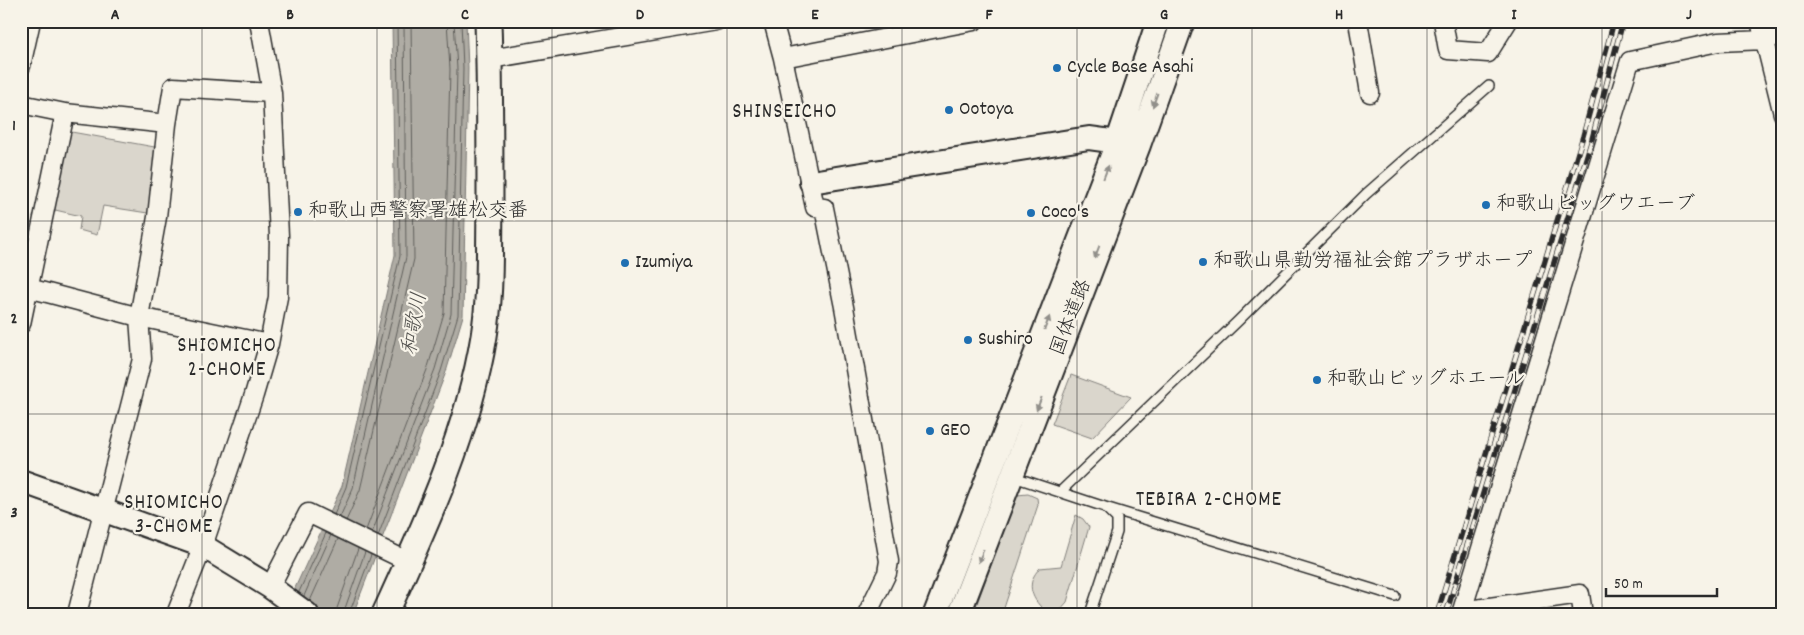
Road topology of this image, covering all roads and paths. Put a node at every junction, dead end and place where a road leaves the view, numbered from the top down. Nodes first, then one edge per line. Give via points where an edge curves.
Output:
1 (31, 21) edge
2 (259, 21) edge
3 (488, 21) edge
4 (716, 21) edge
5 (773, 21) edge
6 (974, 21) edge
7 (1158, 21) edge
8 (1182, 21) edge
9 (1358, 21) edge
10 (1443, 21) edge
11 (1508, 21) edge
12 (1760, 21) edge
13 (1783, 34) edge
14 (1765, 40) junction
15 (490, 58) junction
16 (783, 58) junction
17 (21, 66) edge
18 (1489, 86) dead end
19 (272, 93) junction
20 (1370, 93) dead end
21 (21, 104) edge
22 (65, 113) junction
23 (1783, 114) edge
24 (167, 124) junction
25 (1128, 143) junction
26 (811, 182) junction
27 (26, 287) edge
28 (139, 317) junction
29 (21, 324) edge
30 (269, 344) junction
31 (1001, 473) junction
32 (21, 480) edge
33 (1060, 492) junction
34 (1106, 507) junction
35 (103, 509) junction
36 (203, 546) junction
37 (402, 559) junction
38 (275, 591) junction
39 (1394, 596) dead end
40 (1505, 609) edge
41 (1462, 613) edge
42 (77, 614) edge
43 (176, 614) edge
44 (306, 614) edge
45 (385, 614) edge
46 (867, 614) edge
47 (936, 614) edge
48 (959, 614) edge
49 (1090, 614) edge
50 (1583, 614) edge

1 - 17 street
2 - 19 street
3 - 15 main road
4 - 15 street
5 - 16 street
6 - 16 street
7 - 25 street, 国体道路
8 -> 25 street, 国体道路
9 - 20 street
10 - 11 street via 1448,50 1488,53
12 - 14 street
13 - 14 street
14 - 23 street
14 - 41 street via 1718,42 1630,61
15 - 37 main road via 489,292 484,337 460,431 438,497
16 - 26 street
18 - 33 lane via 1366,194
19 - 24 street via 173,87
19 - 30 street via 279,236 278,298
21 - 22 street
22 - 24 street
22 - 27 street
24 - 28 street via 157,217
25 - 26 street via 1089,138
25 - 31 street, 国体道路
26 - 46 street via 815,207 824,208 889,561 887,574
27 - 28 street
27 - 29 street
28 - 30 street
28 - 35 street via 142,359
30 - 36 street
31 - 33 lane
31 - 47 street, 国体道路
31 -> 48 street, 国体道路
32 - 35 street
33 - 34 lane
34 - 39 lane
34 - 49 lane via 1116,519 1117,532
35 - 36 street
35 - 42 street
36 - 38 street
36 - 43 street
37 - 38 street via 308,513
37 - 45 main road
38 - 44 street
40 - 41 street
40 - 50 street via 1580,594

